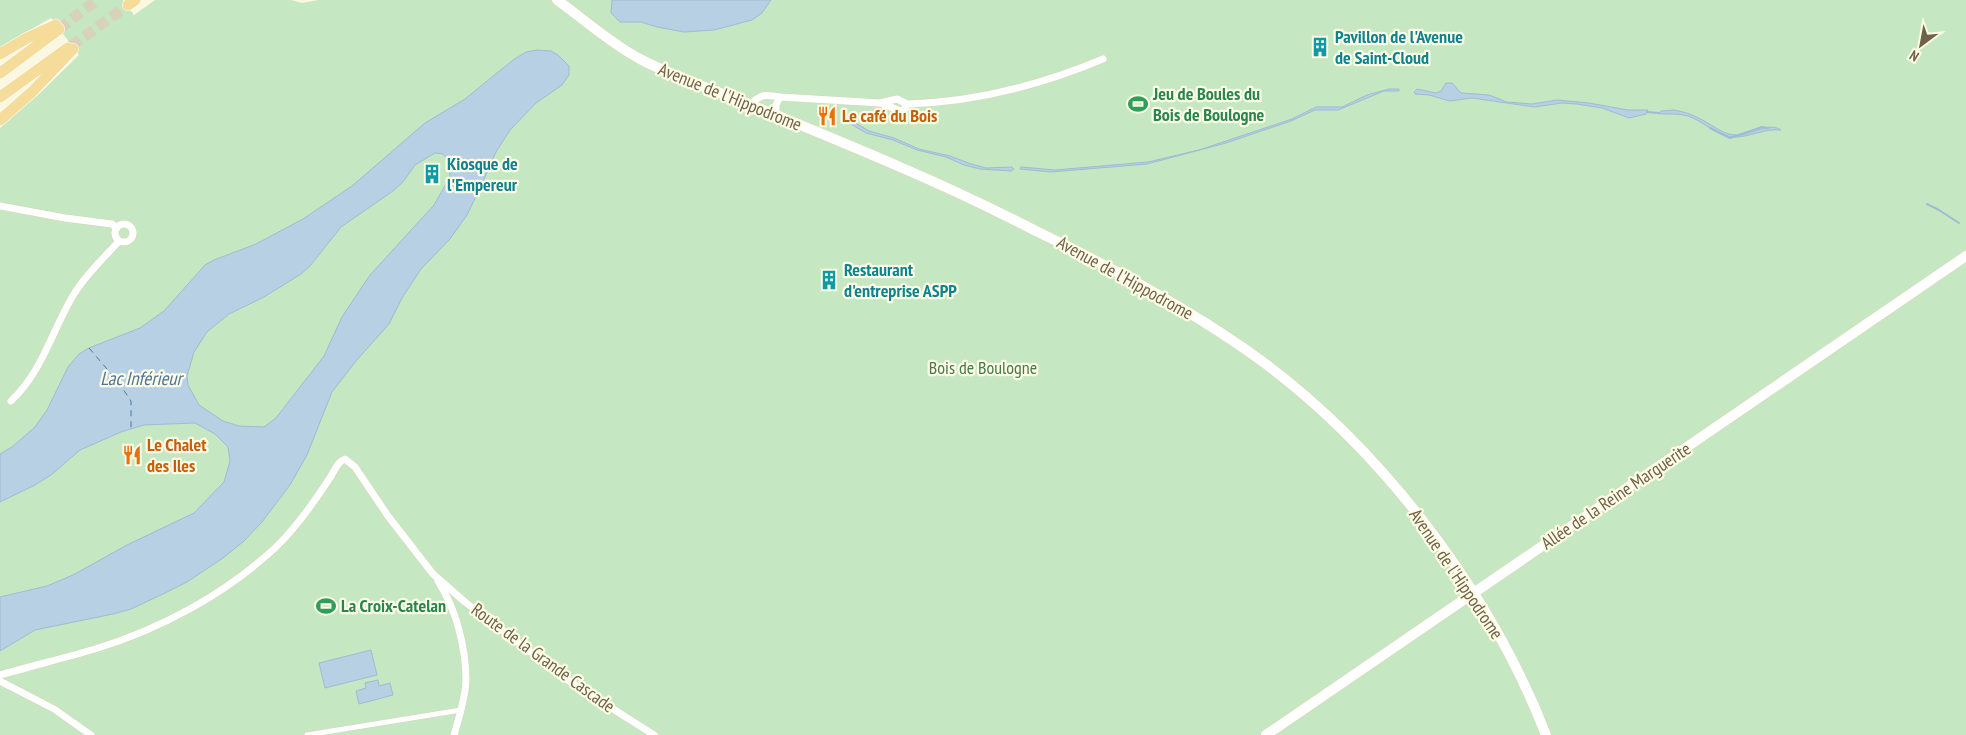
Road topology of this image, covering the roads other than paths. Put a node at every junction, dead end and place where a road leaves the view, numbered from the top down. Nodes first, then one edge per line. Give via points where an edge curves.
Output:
1 (557, 0) edge
2 (0, 54) edge
3 (1103, 59) dead end
4 (0, 73) edge
5 (0, 97) edge
6 (780, 97) junction
7 (750, 105) junction
8 (776, 116) junction
9 (0, 120) edge
10 (0, 206) edge
11 (117, 228) junction
12 (119, 241) junction
13 (1966, 256) edge
14 (11, 401) dead end
15 (433, 574) junction
16 (1474, 593) junction
17 (0, 675) edge
18 (0, 681) edge
19 (461, 710) junction
20 (91, 735) edge
21 (307, 735) edge
22 (454, 735) edge
23 (654, 735) edge
24 (1266, 735) edge
25 (1546, 735) edge

1 - 7 main road, Avenue de l'Hippodrome via 643,61
2 - 4 highway via 27,38 57,27
3 - 6 street via 1048,80 988,95 907,104 901,111 880,104
5 - 9 highway via 72,47 32,92
6 - 7 street via 765,94
6 - 8 street
7 - 8 main road, Avenue de l'Hippodrome
8 - 16 main road, Avenue de l'Hippodrome via 990,208 1090,257 1201,320 1268,367 1314,405 1363,453 1436,538
10 - 11 street via 112,224
11 - 12 street via 115,235
11 - 12 street via 127,225 132,232 130,240
12 - 14 street via 74,293 41,362 24,389
13 - 16 main road, Allée de la Reine Marguerite
15 - 17 street, Route de la Grande Cascade via 355,467 344,460 278,546 209,598 134,635
15 - 19 street via 451,605 460,636 466,682
15 - 23 street, Route de la Grande Cascade via 558,673
16 - 24 main road, Allée de la Reine Marguerite
16 - 25 main road, Avenue de l'Hippodrome via 1504,644
18 - 20 street via 54,709
19 - 21 street
19 - 22 street

